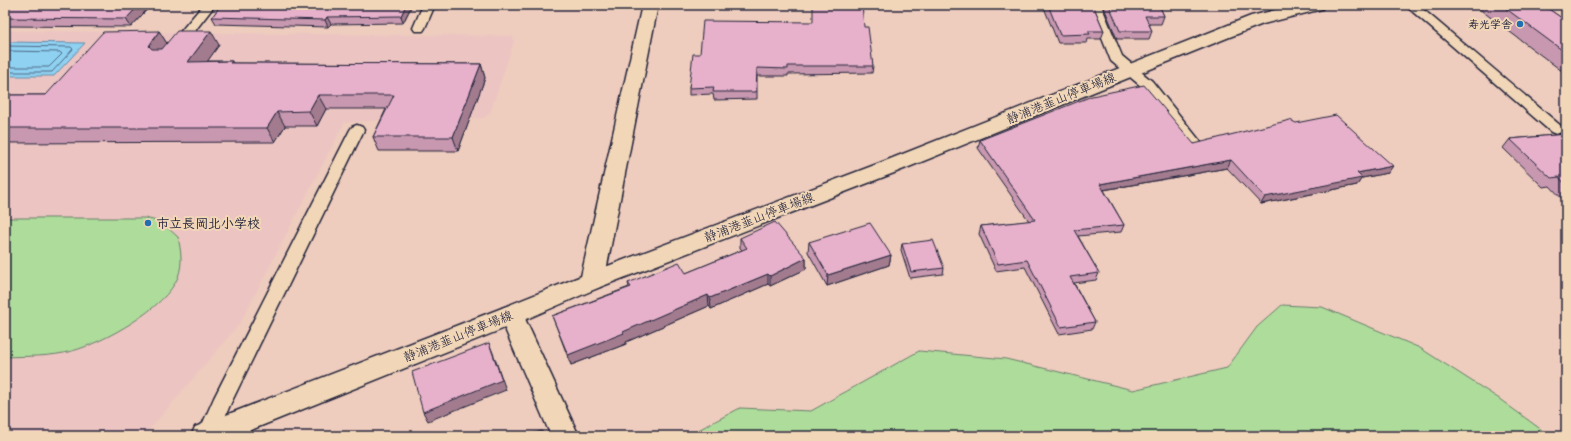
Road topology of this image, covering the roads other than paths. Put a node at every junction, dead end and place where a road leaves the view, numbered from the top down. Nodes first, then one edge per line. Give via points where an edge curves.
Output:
1 (209, 5) edge
2 (429, 5) edge
3 (650, 5) edge
4 (1095, 5) edge
5 (1316, 5) edge
6 (1411, 5) edge
7 (419, 28) dead end
8 (166, 59) edge
9 (1129, 70) junction
10 (1556, 129) dead end
11 (357, 130) dead end
12 (1195, 144) edge
13 (592, 281) junction
14 (511, 315) junction
15 (206, 435) edge
16 (565, 436) edge

1 - 8 lane
2 - 7 lane
3 - 13 main road
4 - 9 lane via 1116,58
5 - 9 main road, 静浦港韮山停車場線 via 1257,20
6 - 10 lane
9 - 12 lane via 1147,84
9 - 13 main road, 静浦港韮山停車場線 via 887,168
11 - 15 lane
13 - 14 main road, 静浦港韮山停車場線
14 - 15 main road, 静浦港韮山停車場線
14 - 16 main road

